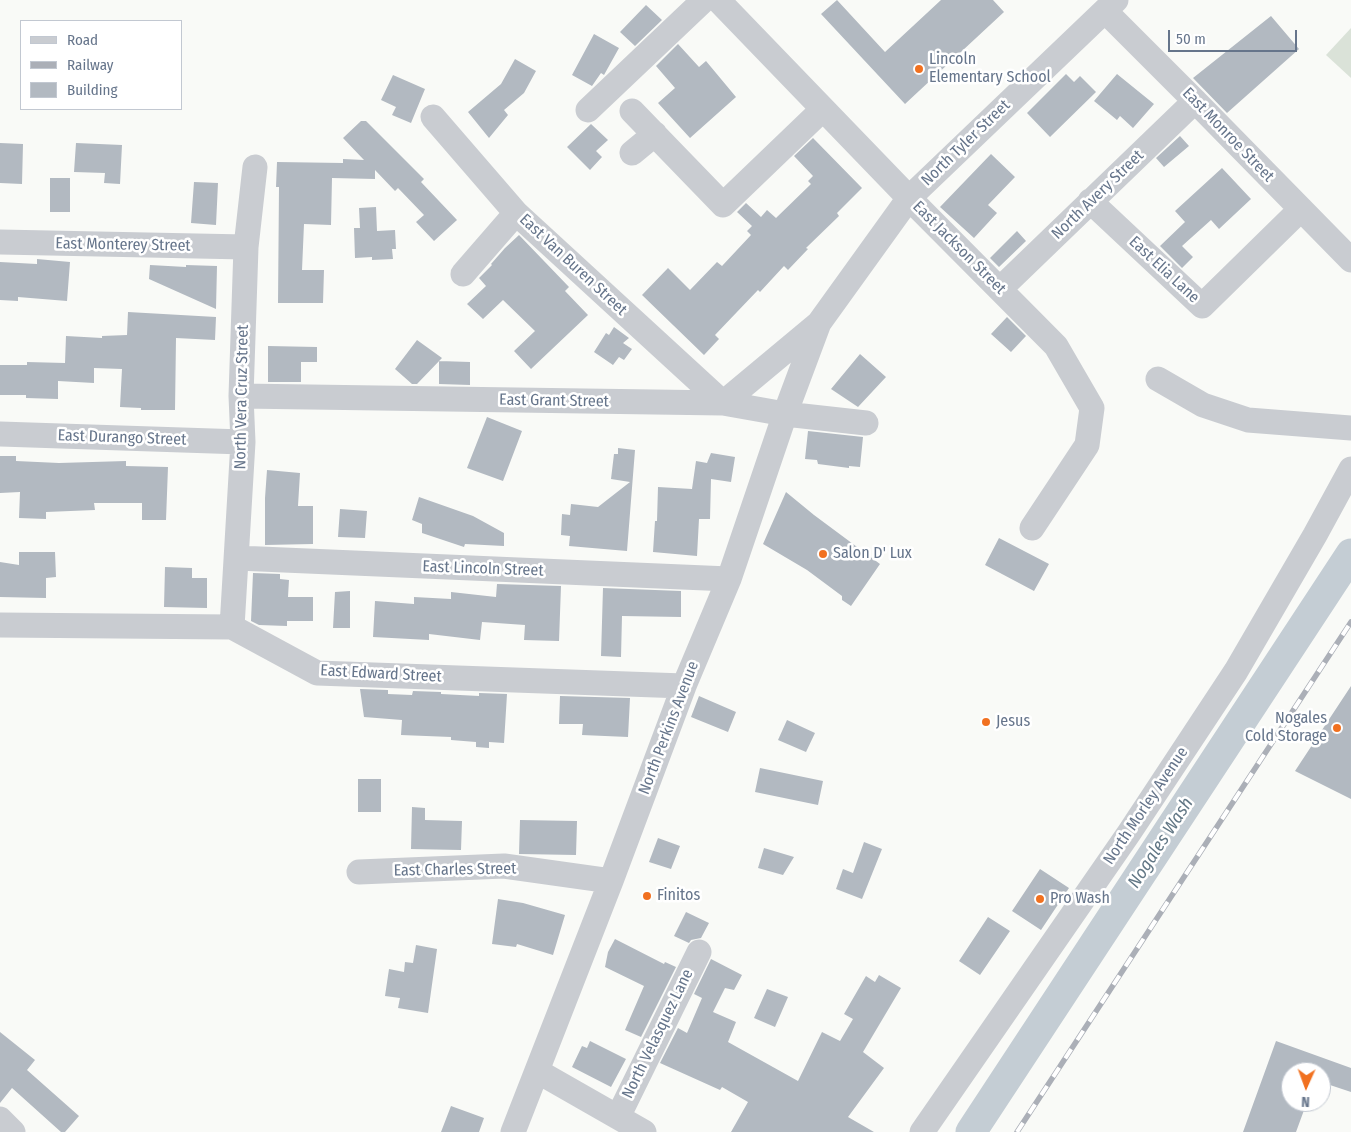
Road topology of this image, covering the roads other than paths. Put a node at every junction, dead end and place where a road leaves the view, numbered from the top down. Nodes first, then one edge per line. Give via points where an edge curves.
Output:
1 (704, 0) edge
2 (718, 0) edge
3 (1110, 6) edge
4 (1195, 101) junction
5 (823, 109) junction
6 (588, 110) dead end
7 (632, 111) dead end
8 (433, 117) dead end
9 (655, 134) junction
10 (632, 154) dead end
11 (255, 167) dead end
12 (909, 198) junction
13 (1090, 201) junction
14 (1301, 209) junction
15 (516, 213) junction
16 (0, 242) edge
17 (246, 248) junction
18 (1351, 260) edge
19 (463, 274) dead end
20 (1000, 289) junction
21 (819, 323) junction
22 (1158, 379) dead end
23 (241, 396) junction
24 (723, 403) junction
25 (785, 414) junction
26 (866, 423) dead end
27 (1351, 428) edge
28 (0, 434) edge
29 (243, 442) junction
30 (1351, 469) edge
31 (1032, 528) dead end
32 (237, 558) junction
33 (729, 579) junction
34 (0, 625) edge
35 (232, 628) junction
36 (684, 686) junction
37 (359, 872) dead end
38 (612, 881) junction
39 (698, 952) dead end
40 (538, 1071) junction
41 (618, 1117) junction
42 (0, 1119) edge
43 (13, 1132) edge
44 (514, 1132) edge
45 (644, 1132) edge
46 (922, 1132) edge

1 - 6 street
2 - 5 street, East Jackson Street
3 - 4 street, East Monroe Street
3 - 12 street, North Tyler Street
4 - 13 street, North Avery Street
4 - 14 street, East Monroe Street
5 - 9 street via 723,205
5 - 12 street, East Jackson Street
7 - 9 street
8 - 15 street, East Van Buren Street
9 - 10 street
11 - 17 street, North Vera Cruz Street
12 - 20 street, East Jackson Street
12 - 21 street, North Tyler Street
13 - 14 street, East Elia Lane via 1202,306
13 - 20 street, North Avery Street
14 - 18 street, East Monroe Street
15 - 19 street
15 - 24 street, East Van Buren Street
16 - 17 street, East Monterey Street
17 - 23 street, North Vera Cruz Street
20 - 31 street, East Jackson Street via 1056,346 1092,408 1087,446
21 - 24 street, North Tyler Street
21 - 25 street, North Perkins Avenue
22 - 27 street via 1203,404 1248,420
23 - 24 street, East Grant Street
23 - 29 street, North Vera Cruz Street
24 - 25 street, East Grant Street
25 - 26 street, East Grant Street
25 - 33 street, North Perkins Avenue
28 - 29 street, East Durango Street
29 - 32 street, North Vera Cruz Street
30 - 46 street, North Morley Avenue via 1236,671 1129,833
32 - 33 street, East Lincoln Street
32 - 35 street, North Vera Cruz Street
33 - 36 street, North Perkins Avenue
34 - 35 street, East Edward Street
35 - 36 street, East Edward Street via 316,673
36 - 38 street, North Perkins Avenue
37 - 38 street, East Charles Street via 504,866
38 - 40 street, North Perkins Avenue
39 - 41 street, North Velasquez Lane
40 - 41 street
40 - 44 street, North Perkins Avenue
41 - 45 street
42 - 43 street

